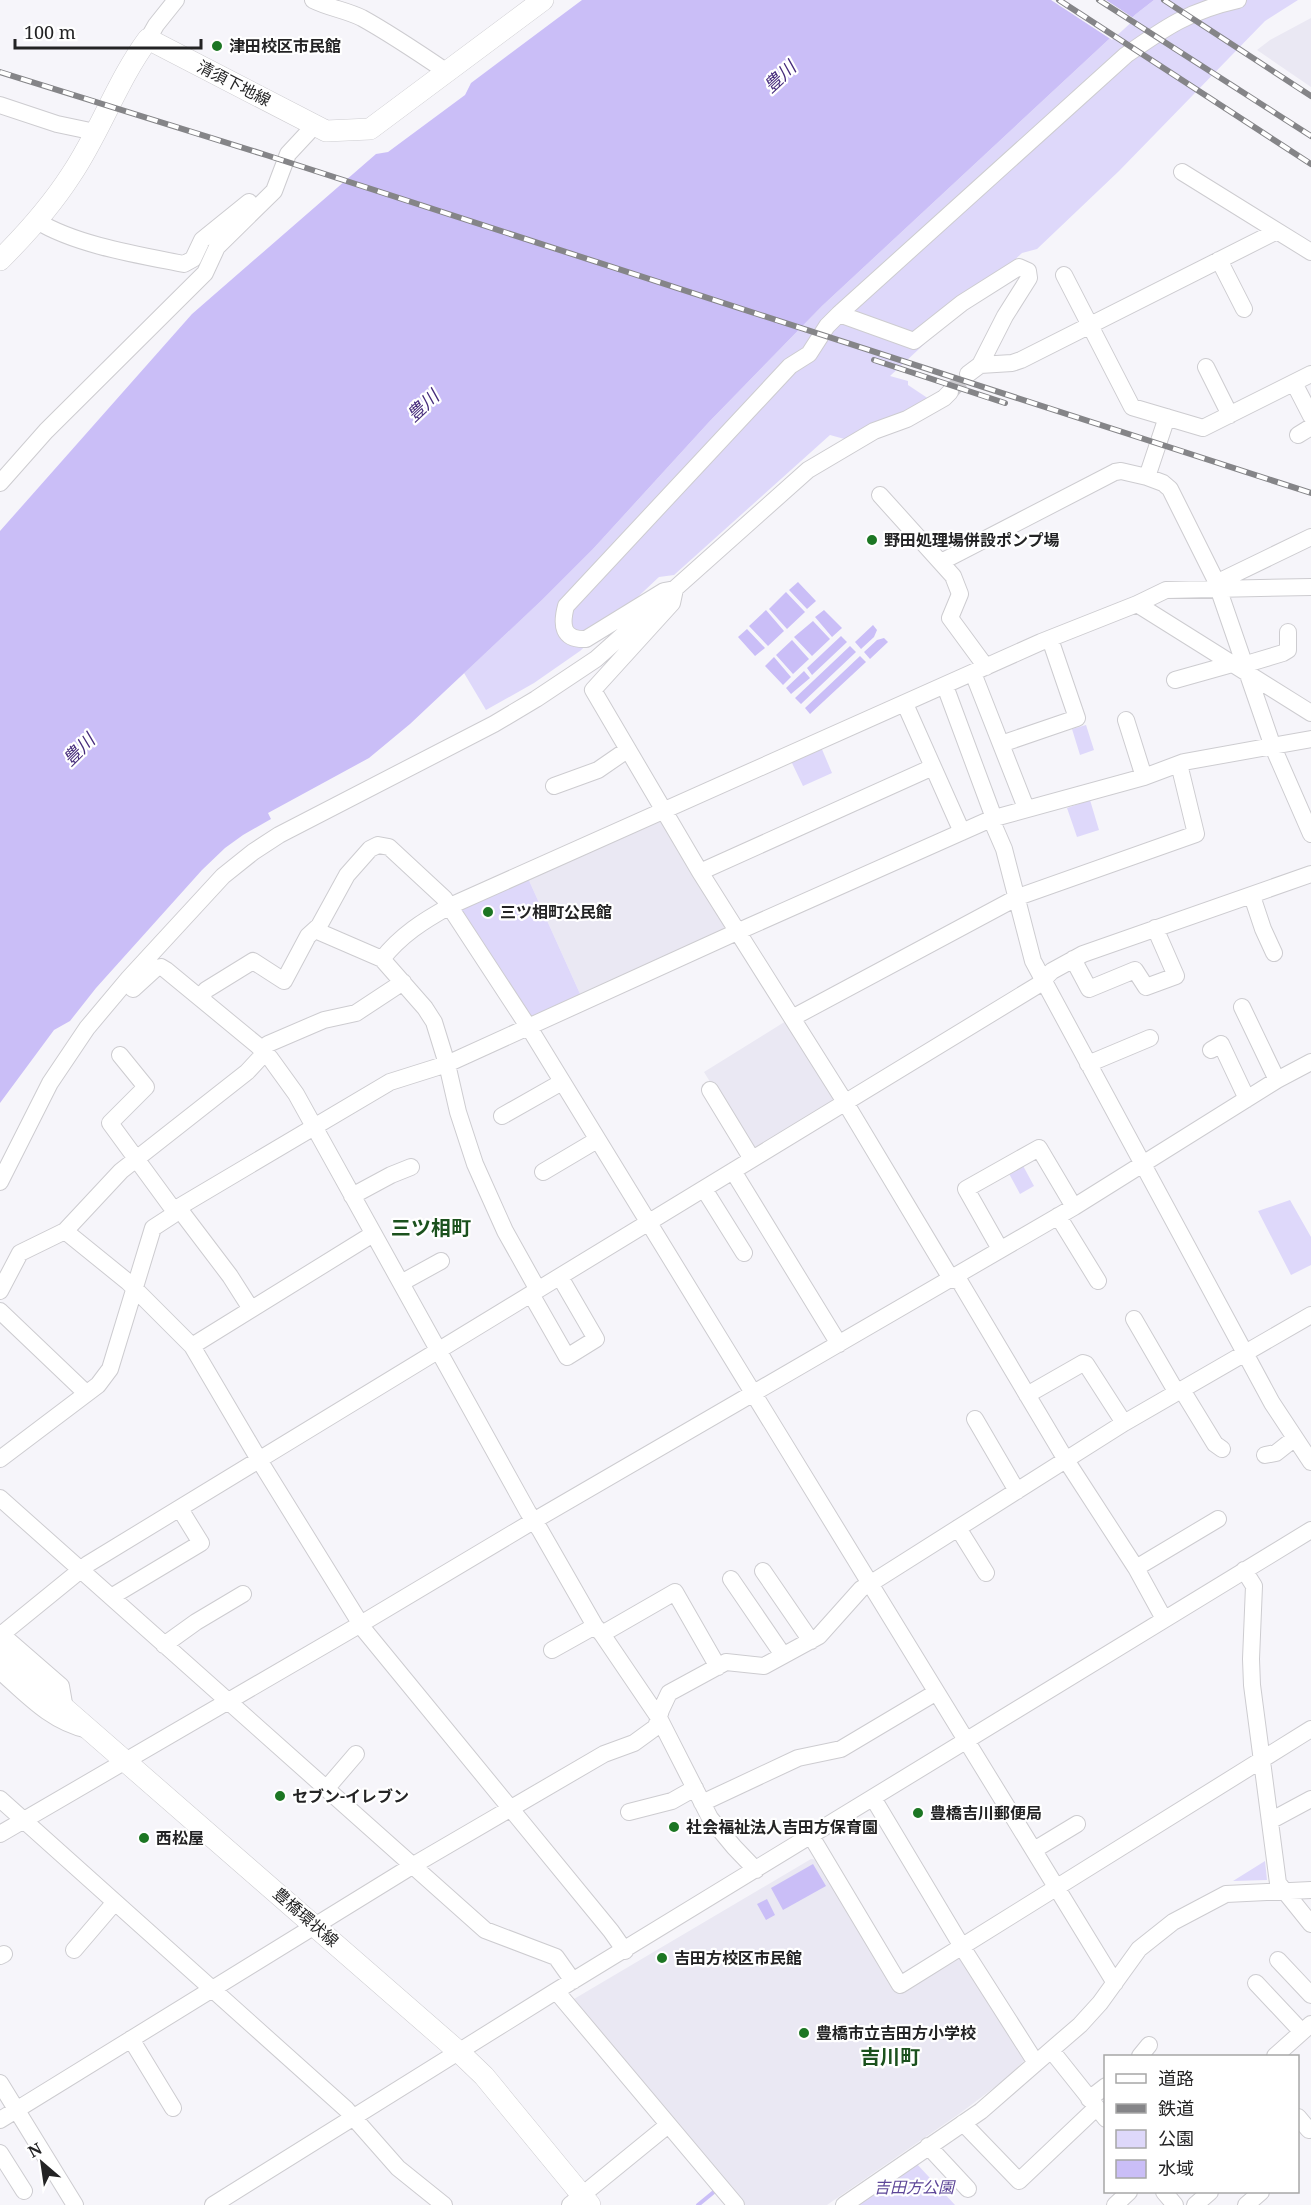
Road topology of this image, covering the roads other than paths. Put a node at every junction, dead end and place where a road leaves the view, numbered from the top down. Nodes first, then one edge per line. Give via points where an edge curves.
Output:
1 (176, 0) edge
2 (313, 0) edge
3 (543, 0) edge
4 (1238, 0) edge
5 (148, 39) junction
6 (447, 72) junction
7 (0, 105) edge
8 (315, 125) junction
9 (95, 132) junction
10 (1182, 172) dead end
11 (274, 191) junction
12 (37, 222) junction
13 (1277, 231) junction
14 (1311, 252) edge
15 (0, 260) edge
16 (1219, 260) junction
17 (1064, 275) dead end
18 (1244, 309) dead end
19 (839, 314) junction
20 (1089, 326) junction
21 (1206, 367) dead end
22 (1311, 374) edge
23 (1294, 382) junction
24 (950, 392) tunnel mouth
25 (1230, 415) junction
26 (1311, 416) edge
27 (1167, 417) junction
28 (1147, 477) junction
29 (0, 483) edge
30 (880, 495) dead end
31 (1311, 537) edge
32 (941, 561) junction
33 (1217, 586) junction
34 (1311, 587) edge
35 (675, 589) junction
36 (1137, 604) junction
37 (1288, 632) dead end
38 (1050, 639) junction
39 (1241, 667) junction
40 (980, 670) junction
41 (1175, 680) dead end
42 (945, 686) junction
43 (905, 704) junction
44 (1311, 713) edge
45 (1126, 720) dead end
46 (1311, 739) edge
47 (1001, 744) junction
48 (1272, 747) junction
49 (627, 750) junction
50 (1179, 764) junction
51 (933, 767) junction
52 (1144, 777) junction
53 (554, 786) dead end
54 (1026, 808) junction
55 (664, 810) junction
56 (993, 819) junction
57 (962, 832) junction
58 (1311, 834) edge
59 (700, 872) junction
60 (1311, 874) edge
61 (1252, 896) junction
62 (1018, 897) junction
63 (450, 906) junction
64 (1155, 928) junction
65 (315, 930) junction
66 (739, 931) junction
67 (1274, 953) dead end
68 (382, 959) junction
69 (1073, 959) junction
70 (1043, 980) junction
71 (403, 982) junction
72 (201, 998) junction
73 (1242, 1007) dead end
74 (792, 1018) junction
75 (87, 1028) junction
76 (528, 1028) junction
77 (1150, 1038) dead end
78 (1211, 1050) dead end
79 (264, 1052) junction
80 (120, 1055) dead end
81 (1311, 1062) edge
82 (447, 1064) junction
83 (1088, 1064) junction
84 (1277, 1080) junction
85 (562, 1082) junction
86 (710, 1090) dead end
87 (1247, 1099) junction
88 (845, 1102) junction
89 (502, 1116) dead end
90 (313, 1127) junction
91 (597, 1140) junction
92 (136, 1158) junction
93 (752, 1159) junction
94 (1143, 1165) junction
95 (411, 1167) dead end
96 (734, 1171) junction
97 (543, 1172) dead end
98 (0, 1182) edge
99 (704, 1189) junction
100 (352, 1196) junction
101 (1074, 1207) junction
102 (176, 1211) junction
103 (1058, 1216) junction
104 (648, 1223) junction
105 (65, 1231) junction
106 (373, 1234) junction
107 (1000, 1249) junction
108 (744, 1253) dead end
109 (441, 1261) dead end
110 (560, 1277) junction
111 (952, 1278) junction
112 (1098, 1281) dead end
113 (401, 1283) junction
114 (135, 1290) junction
115 (0, 1291) edge
116 (535, 1292) junction
117 (251, 1309) junction
118 (0, 1311) edge
119 (1311, 1315) edge
120 (1134, 1319) dead end
121 (839, 1344) junction
122 (192, 1346) junction
123 (439, 1351) junction
124 (1245, 1352) junction
125 (1179, 1391) junction
126 (86, 1393) junction
127 (753, 1394) junction
128 (1027, 1395) junction
129 (975, 1419) dead end
130 (1124, 1423) junction
131 (1295, 1438) junction
132 (1222, 1449) dead end
133 (1266, 1455) dead end
134 (0, 1459) edge
135 (260, 1460) junction
136 (1066, 1460) junction
137 (1311, 1462) edge
138 (1017, 1491) junction
139 (0, 1498) edge
140 (180, 1509) junction
141 (1218, 1519) dead end
142 (535, 1520) junction
143 (958, 1528) junction
144 (1311, 1530) edge
145 (1136, 1568) junction
146 (80, 1570) junction
147 (764, 1570) dead end
148 (1244, 1570) junction
149 (986, 1573) dead end
150 (731, 1579) dead end
151 (870, 1584) junction
152 (243, 1594) dead end
153 (111, 1597) junction
154 (1164, 1619) junction
155 (361, 1624) junction
156 (598, 1630) junction
157 (1, 1640) edge
158 (811, 1641) junction
159 (164, 1645) junction
160 (552, 1650) dead end
161 (783, 1655) junction
162 (718, 1667) junction
163 (0, 1671) edge
164 (935, 1693) junction
165 (227, 1701) junction
166 (659, 1718) junction
167 (1311, 1728) edge
168 (92, 1730) junction
169 (966, 1741) junction
170 (356, 1754) dead end
171 (126, 1760) junction
172 (1262, 1760) junction
173 (326, 1789) junction
174 (698, 1795) junction
175 (873, 1798) junction
176 (0, 1799) edge
177 (1311, 1799) edge
178 (511, 1809) junction
179 (629, 1812) dead end
180 (23, 1820) junction
181 (1270, 1821) junction
182 (1077, 1824) dead end
183 (0, 1834) edge
184 (811, 1836) junction
185 (1034, 1850) junction
186 (412, 1866) junction
187 (756, 1869) junction
188 (1056, 1888) junction
189 (1283, 1890) junction
190 (1311, 1890) edge
191 (115, 1902) junction
192 (1311, 1924) edge
193 (315, 1925) junction
194 (962, 1946) junction
195 (74, 1950) dead end
196 (625, 1951) junction
197 (1278, 1960) dead end
198 (573, 1982) junction
199 (1115, 1983) junction
200 (1256, 1983) dead end
201 (213, 1990) junction
202 (556, 1991) junction
203 (1311, 1995) edge
204 (1306, 2028) edge
205 (131, 2039) junction
206 (1051, 2050) junction
207 (459, 2052) junction
208 (1276, 2055) edge
209 (1036, 2063) junction
210 (0, 2083) edge
211 (1104, 2091) edge
212 (173, 2108) dead end
213 (1097, 2109) edge
214 (16, 2110) junction
215 (354, 2117) junction
216 (1299, 2118) edge
217 (0, 2120) edge
218 (963, 2123) junction
219 (668, 2125) junction
220 (1309, 2130) dead end
221 (928, 2146) junction
222 (0, 2152) edge
223 (968, 2189) dead end
224 (24, 2191) dead end
225 (1128, 2193) edge
226 (1165, 2193) edge
227 (1209, 2193) edge
228 (1260, 2193) edge
229 (581, 2202) edge
230 (75, 2205) edge
231 (213, 2205) edge
232 (444, 2205) edge
233 (736, 2205) edge
234 (844, 2205) edge
235 (1115, 2205) edge
236 (1175, 2205) edge
237 (1195, 2205) edge
238 (1246, 2205) edge

1 - 5 street
2 - 6 street via 362,18
3 - 6 main road, 清須下地線
4 - 19 street via 1197,11 1161,30 1126,56
5 - 8 main road, 清須下地線
5 - 9 main road via 130,63
6 - 8 main road, 清須下地線 via 370,129 326,131
7 - 9 street
8 - 11 street via 288,153
9 - 12 main road via 72,175
10 - 13 street
11 - 12 street via 256,196 202,240 193,259 184,264 116,250
11 - 29 street via 217,247 206,273 46,431
12 - 15 main road
13 - 14 street
13 - 16 street
16 - 18 street
16 - 20 street
17 - 20 street
19 - 20 street via 914,341 982,289 1019,267 1028,271 1029,278 974,369 1012,363
19 - 35 street via 809,354 790,366 566,606 563,622 567,634 586,639 664,591
20 - 27 street via 1132,407
21 - 25 street
22 - 23 street
23 - 25 street
23 - 26 street
24 - 35 street via 808,470
25 - 27 street via 1203,428
27 - 28 street
28 - 32 street via 1115,472
28 - 33 street via 1170,489
30 - 32 street
31 - 33 street
32 - 40 street via 960,589 950,618 952,624
33 - 34 street
33 - 36 street via 1166,590
33 - 39 street
35 - 49 street via 672,603 593,690
35 - 75 street via 596,659 536,699 253,852 223,876
36 - 38 street
36 - 39 street
37 - 39 street via 1288,650
38 - 40 street
38 - 47 street via 1077,718
39 - 41 street
39 - 44 street
39 - 48 street
40 - 42 street
40 - 47 street
42 - 43 street
42 - 56 street
43 - 51 street
43 - 55 street
45 - 52 street
46 - 48 street
47 - 54 street
48 - 50 street
48 - 58 street
49 - 53 street via 598,770
49 - 55 street
50 - 52 street
50 - 62 street via 1196,834
51 - 57 street
51 - 59 street
52 - 54 street
54 - 56 street
55 - 59 street
55 - 63 street
56 - 57 street
56 - 62 street
57 - 66 street
59 - 66 street
60 - 61 street
61 - 64 street
61 - 67 street
62 - 70 street via 1033,961
62 - 74 street
63 - 65 street via 389,847 378,845 347,875
63 - 68 street via 400,938
63 - 76 street
64 - 69 street
64 - 69 street via 1176,976 1146,987 1135,970 1089,989
65 - 68 street
65 - 72 street via 284,981 253,961 206,990
66 - 74 street
66 - 76 street
68 - 71 street
69 - 70 street
70 - 83 street
70 - 88 street
71 - 79 street via 356,1012 286,1035 268,1044
71 - 82 street via 434,1022
72 - 75 street via 166,970 156,968 101,1022
72 - 79 street
73 - 84 street
74 - 88 street
75 - 98 street via 50,1083
76 - 82 street
76 - 85 street
77 - 83 street
78 - 87 street via 1221,1044
79 - 90 street via 296,1094
79 - 92 street via 247,1072
80 - 92 street via 146,1087 110,1123
81 - 84 street
82 - 90 street via 390,1082
82 - 116 street via 475,1164
83 - 94 street
84 - 87 street
85 - 89 street
85 - 91 street
86 - 93 street
87 - 94 street
88 - 93 street
88 - 111 street
90 - 100 street
90 - 102 street
91 - 97 street
91 - 104 street
92 - 102 street
92 - 105 street
93 - 96 street
94 - 101 street
94 - 124 street
95 - 100 street
96 - 99 street
96 - 121 street
99 - 104 street
99 - 108 street
100 - 106 street
101 - 103 street
101 - 107 street via 1039,1148 997,1171 966,1189
102 - 114 street via 153,1228
102 - 117 street via 183,1214 222,1264
103 - 107 street
103 - 112 street
104 - 110 street
104 - 127 street
105 - 114 street
105 - 115 street via 20,1253
106 - 113 street
106 - 117 street
107 - 111 street
109 - 113 street
110 - 116 street
110 - 116 street via 596,1339 567,1357
111 - 121 street
111 - 128 street via 960,1282
113 - 123 street
114 - 122 street
114 - 126 street via 110,1369
116 - 123 street
117 - 122 street
118 - 126 street
119 - 124 street
120 - 125 street
121 - 127 street
122 - 135 street
123 - 135 street
123 - 142 street
124 - 125 street
124 - 131 street
125 - 130 street
125 - 132 street
126 - 134 street
127 - 142 street
127 - 151 street
128 - 130 street via 1083,1363
128 - 136 street
129 - 138 street
130 - 136 street
131 - 133 street via 1276,1453
131 - 137 street
135 - 140 street
135 - 155 street
136 - 138 street
136 - 145 street
138 - 143 street
139 - 146 street
140 - 146 street
140 - 153 street via 201,1543
141 - 145 street
142 - 155 street
142 - 156 street
143 - 149 street
143 - 151 street
144 - 148 street
145 - 154 street
146 - 153 street
146 - 157 street
147 - 158 street
148 - 154 street
148 - 172 street via 1254,1586 1251,1659
150 - 161 street
151 - 158 street
151 - 164 street
152 - 159 street
153 - 159 street
154 - 169 street
155 - 165 street
155 - 178 street
156 - 160 street
156 - 162 street via 675,1592
156 - 166 street
157 - 168 main road, 豊橋環状線 via 65,1709
158 - 161 street
159 - 165 street
161 - 162 street via 764,1665 726,1662
162 - 166 street via 669,1693
163 - 168 street via 52,1716 70,1726
164 - 169 street
164 - 174 street via 841,1749 798,1758
165 - 171 street
165 - 173 street
166 - 174 street
166 - 178 street via 646,1736 604,1754
167 - 172 street
168 - 171 main road, 豊橋環状線
169 - 175 street
169 - 185 street
170 - 173 street
171 - 180 street
171 - 193 main road, 豊橋環状線
172 - 181 street
172 - 188 street
173 - 186 street
174 - 179 street
174 - 187 street via 710,1818
175 - 184 street
175 - 194 street
176 - 180 street
177 - 181 street
178 - 186 street
178 - 196 street
180 - 183 street
180 - 191 street
181 - 189 street via 1278,1883
182 - 185 street
184 - 187 street
184 - 194 street via 900,1985
185 - 188 street
186 - 193 street
186 - 198 street via 485,1930 556,1957
187 - 196 street
188 - 194 street
188 - 199 street
189 - 190 street
189 - 192 street
189 - 199 street via 1226,1894 1173,1922 1139,1949
191 - 195 street
191 - 201 street
193 - 201 street
193 - 207 main road, 豊橋環状線
194 - 209 street
196 - 198 street
197 - 203 street
198 - 202 street
199 - 206 street via 1080,2025
200 - 204 street
201 - 205 street
201 - 215 street
202 - 207 street
202 - 219 street
204 - 208 street
205 - 212 street
205 - 214 street
206 - 209 street
206 - 213 street
207 - 215 street
207 - 229 main road, 豊橋環状線 via 484,2076
209 - 218 street
210 - 214 street
211 - 213 street
213 - 218 street via 1019,2181
214 - 217 street
214 - 230 street
215 - 231 street
215 - 232 street via 398,2168
216 - 220 street
218 - 221 street
219 - 229 street
219 - 233 street
221 - 223 street
221 - 234 street
222 - 224 street
225 - 235 street
226 - 236 street
227 - 237 street
228 - 238 street

